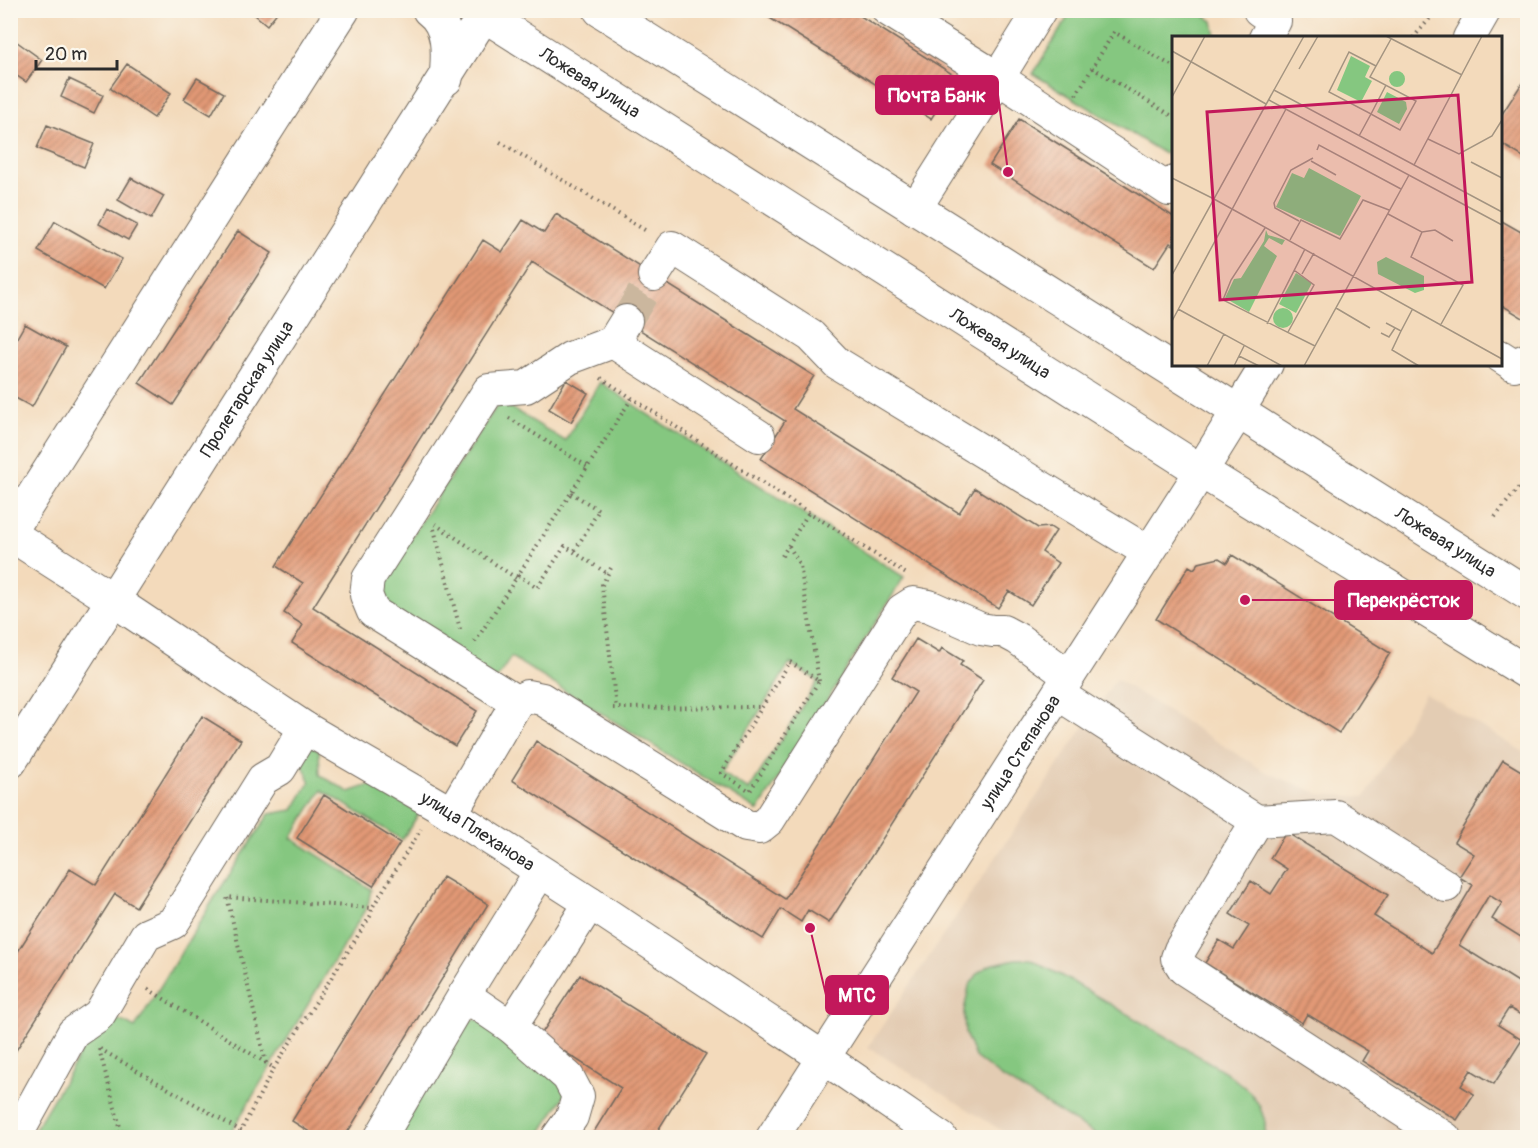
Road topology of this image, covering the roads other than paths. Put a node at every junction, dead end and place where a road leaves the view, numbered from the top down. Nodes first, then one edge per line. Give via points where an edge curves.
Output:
1 (343, 10) edge
2 (429, 10) edge
3 (600, 10) edge
4 (888, 10) edge
5 (1040, 10) edge
6 (1259, 10) edge
7 (1485, 10) edge
8 (480, 13) edge
9 (1266, 36) edge
10 (1470, 36) edge
11 (998, 78) junction
12 (446, 79) junction
13 (1172, 184) edge
14 (915, 209) junction
15 (654, 275) tunnel mouth
16 (1502, 357) edge
17 (1527, 359) edge
18 (1266, 366) edge
19 (1237, 412) junction
20 (759, 436) dead end
21 (1201, 471) junction
22 (10, 533) edge
23 (1148, 552) junction
24 (1527, 594) edge
25 (113, 600) junction
26 (1527, 673) edge
27 (1063, 685) junction
28 (517, 702) junction
29 (305, 728) junction
30 (10, 762) edge
31 (443, 809) junction
32 (1257, 821) junction
33 (540, 872) junction
34 (1446, 886) dead end
35 (590, 903) junction
36 (464, 995) junction
37 (511, 1027) junction
38 (824, 1058) junction
39 (15, 1137) edge
40 (380, 1137) edge
41 (557, 1137) edge
42 (772, 1137) edge
43 (941, 1137) edge
44 (1445, 1137) edge

1 - 22 main road
2 - 12 main road via 445,31
3 - 14 main road, Ложевая улица
4 - 11 street
5 - 11 street
6 - 9 street via 1275,21
7 - 10 street
8 - 12 main road, Пролетарская улица
8 - 21 main road, Ложевая улица
11 - 13 street via 1169,189
11 - 14 street
12 - 25 main road, Пролетарская улица
14 - 19 main road, Ложевая улица
15 - 23 street via 672,247 811,336 837,363
16 - 17 street via 1514,364
18 - 19 street, улица Степанова
19 - 21 main road, улица Степанова
19 - 24 main road, Ложевая улица
20 - 28 street via 619,332 526,387 489,390 368,579 366,595 373,612 463,660
21 - 23 street, улица Степанова
21 - 26 main road, Ложевая улица
22 - 25 main road, улица Плеханова
23 - 27 street, улица Степанова
25 - 29 street, улица Плеханова
25 - 30 main road, Пролетарская улица
27 - 28 street via 1018,639 913,603 902,610 769,820 759,828 746,826 542,699 527,696
27 - 32 street
27 - 38 street, улица Степанова
28 - 31 street
29 - 31 street, улица Плеханова
29 - 39 street via 280,769 263,779 173,923 146,935 86,1041
31 - 33 street, улица Плеханова
32 - 34 street via 1336,816
32 - 44 street via 1180,950 1177,957 1184,969
33 - 35 street, улица Плеханова
33 - 36 street
35 - 37 street
35 - 38 street, улица Плеханова
36 - 37 street
36 - 40 street
37 - 41 street via 568,1077 578,1096 572,1117
38 - 42 street, улица Степанова
38 - 43 street, улица Плеханова

